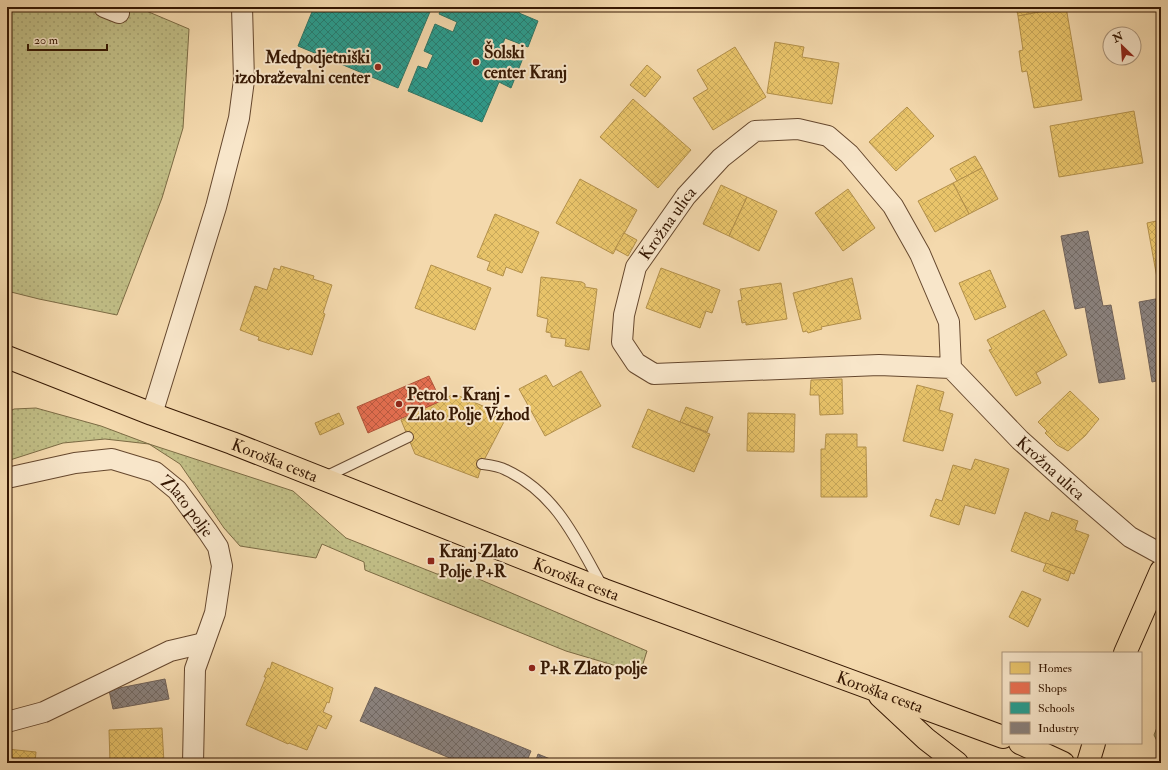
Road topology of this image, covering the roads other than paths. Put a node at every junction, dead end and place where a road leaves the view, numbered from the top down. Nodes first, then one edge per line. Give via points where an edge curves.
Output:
1 (244, 10) edge
2 (7, 357) edge
3 (951, 368) junction
4 (152, 414) junction
5 (408, 437) dead end
6 (482, 464) dead end
7 (7, 478) edge
8 (323, 478) junction
9 (1161, 554) edge
10 (1161, 571) edge
11 (604, 590) junction
12 (204, 643) junction
13 (1125, 652) edge
14 (873, 690) junction
15 (7, 722) edge
16 (1002, 737) edge
17 (1022, 744) edge
18 (1094, 744) edge
19 (193, 763) edge
20 (957, 763) edge
21 (1063, 763) edge
22 (1088, 763) edge

1 - 4 street via 244,80 239,118 216,207
2 - 4 main road, Koroška cesta
3 - 3 street, Krožna ulica via 949,322 920,254 893,206 849,154 828,136 798,129 756,131 721,158 686,196 636,267 624,315 622,342 636,363 654,374 879,365
3 - 9 street, Krožna ulica via 1020,440 1080,494 1130,537
4 - 8 main road, Koroška cesta
5 - 8 lane
6 - 11 lane via 506,469 539,490 565,520
7 - 12 street, Zlato polje via 75,463 112,459 155,472 177,490 218,547 222,566 215,613
8 - 11 main road, Koroška cesta
10 - 13 main road
11 - 14 main road, Koroška cesta
12 - 15 street via 170,651 44,712
12 - 19 street, Zlato polje via 195,668
14 - 16 main road, Koroška cesta
14 - 20 main road via 926,739
17 - 21 main road
18 - 22 main road

